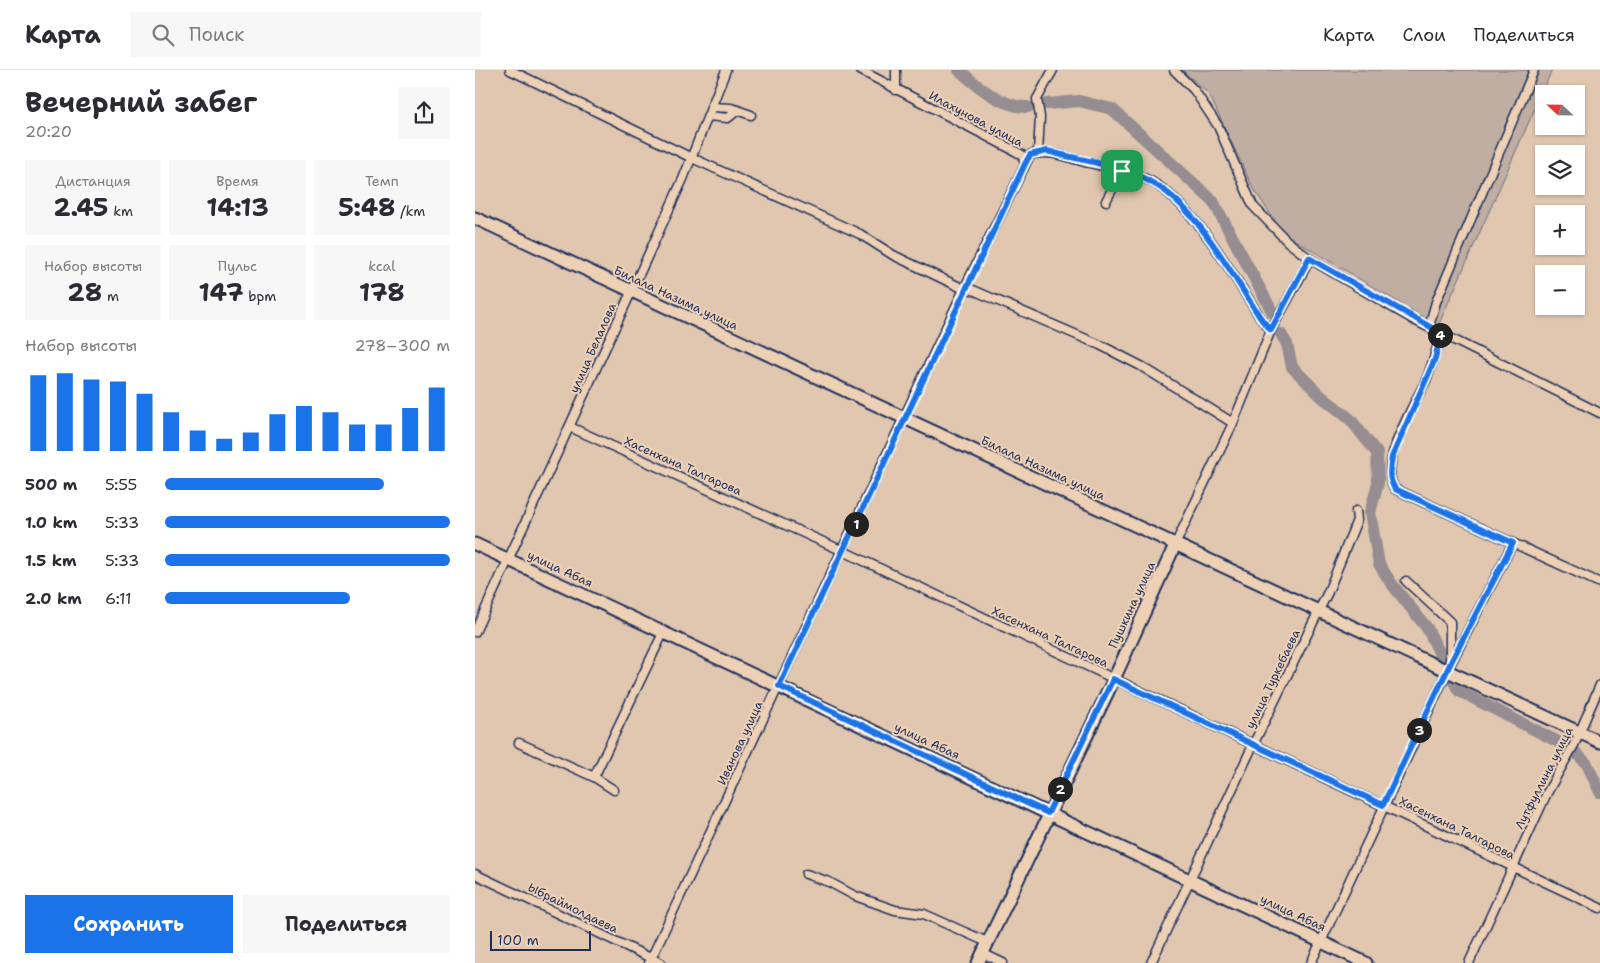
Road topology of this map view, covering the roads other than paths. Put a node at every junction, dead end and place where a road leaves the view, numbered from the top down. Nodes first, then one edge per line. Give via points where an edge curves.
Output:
1 (510, 70) edge
2 (726, 70) edge
3 (860, 70) edge
4 (896, 70) edge
5 (1053, 70) edge
6 (1174, 70) edge
7 (1533, 70) edge
8 (896, 90) junction
9 (711, 106) junction
10 (738, 110) junction
11 (751, 115) dead end
12 (708, 116) junction
13 (1038, 152) junction
14 (692, 158) junction
15 (1025, 164) junction
16 (1122, 171) junction
17 (1107, 202) dead end
18 (475, 218) edge
19 (1309, 258) junction
20 (964, 289) junction
21 (630, 292) junction
22 (1429, 327) junction
23 (1271, 330) junction
24 (1441, 333) junction
25 (1600, 413) edge
26 (904, 420) junction
27 (1233, 423) junction
28 (570, 428) junction
29 (1356, 511) dead end
30 (1513, 543) junction
31 (475, 544) edge
32 (1175, 545) junction
33 (843, 551) junction
34 (509, 560) junction
35 (1406, 581) dead end
36 (1600, 583) edge
37 (1319, 609) junction
38 (475, 632) edge
39 (663, 633) junction
40 (1448, 668) junction
41 (1113, 679) junction
42 (1600, 685) edge
43 (779, 686) junction
44 (1577, 738) junction
45 (1600, 742) edge
46 (519, 743) dead end
47 (1253, 745) junction
48 (594, 778) junction
49 (614, 790) dead end
50 (1383, 805) junction
51 (1048, 813) junction
52 (1513, 867) junction
53 (475, 874) edge
54 (806, 874) dead end
55 (1190, 880) junction
56 (1600, 908) edge
57 (987, 942) junction
58 (1322, 942) junction
59 (980, 958) edge
60 (650, 961) edge
61 (661, 963) edge
62 (1003, 963) edge
63 (1151, 963) edge
64 (1311, 963) edge
65 (1366, 963) edge
66 (1469, 963) edge

1 - 14 street
2 - 9 street, улица Белалова
3 - 8 street, Илахунова улица
4 - 8 street
5 - 13 street via 1037,99 1040,117
6 - 19 street via 1194,90 1218,126 1253,206 1288,242
7 - 22 street via 1436,302
8 - 15 street, Илахунова улица via 1017,152
9 - 10 street
9 - 12 street, улица Белалова
10 - 11 street
10 - 12 street via 728,118
12 - 14 street, улица Белалова
13 - 15 street, Иванова улица via 1030,155
13 - 16 street via 1047,151
14 - 20 street via 822,216
14 - 21 street, улица Белалова
15 - 20 street, Иванова улица
16 - 17 street
16 - 23 street via 1158,185 1181,206 1208,238
18 - 21 street, Билала Назима улица
19 - 22 street
19 - 23 street, Пушкина улица
20 - 26 street, Иванова улица
20 - 27 street via 1100,345 1141,366
21 - 26 street, Билала Назима улица
21 - 28 street, улица Белалова
22 - 24 street
23 - 27 street, Пушкина улица
24 - 25 street
24 - 30 street via 1435,359 1392,457 1389,475 1395,489
26 - 32 street, Билала Назима улица
26 - 33 street, Иванова улица
27 - 32 street, Пушкина улица
28 - 33 street, Хасенхана Талгарова
28 - 34 street, улица Белалова
29 - 37 street, улица Туркебаева via 1357,520 1344,556
30 - 36 street
30 - 40 street
31 - 34 street, улица Абая
32 - 37 street, Билала Назима улица
32 - 41 street, Пушкина улица
33 - 41 street, Хасенхана Талгарова
33 - 43 street, Иванова улица
34 - 38 street, улица Белалова
34 - 39 street, улица Абая
35 - 40 street via 1450,622
37 - 40 street, Билала Назима улица
37 - 47 street, улица Туркебаева
39 - 43 street, улица Абая
39 - 48 street
40 - 44 street, Билала Назима улица
40 - 50 street
41 - 47 street, Хасенхана Талгарова
41 - 51 street, Пушкина улица
42 - 44 street, Лутфуллина улица
43 - 51 street, улица Абая
43 - 60 street, Иванова улица
44 - 45 street, Билала Назима улица
44 - 52 street, Лутфуллина улица
46 - 48 street
47 - 50 street, Хасенхана Талгарова
47 - 55 street, улица Туркебаева
48 - 49 street
50 - 52 street, Хасенхана Талгарова
50 - 58 street
51 - 55 street, улица Абая
51 - 57 street, Пушкина улица
52 - 56 street, Хасенхана Талгарова
52 - 66 street, Лутфуллина улица
53 - 60 street, Ыбраймолдаева
54 - 57 street via 895,910 924,914
55 - 58 street, улица Абая
55 - 63 street, улица Туркебаева
57 - 59 street, Пушкина улица
58 - 64 street
58 - 65 street, улица Абая
59 - 62 street
60 - 61 street, Ыбраймолдаева

